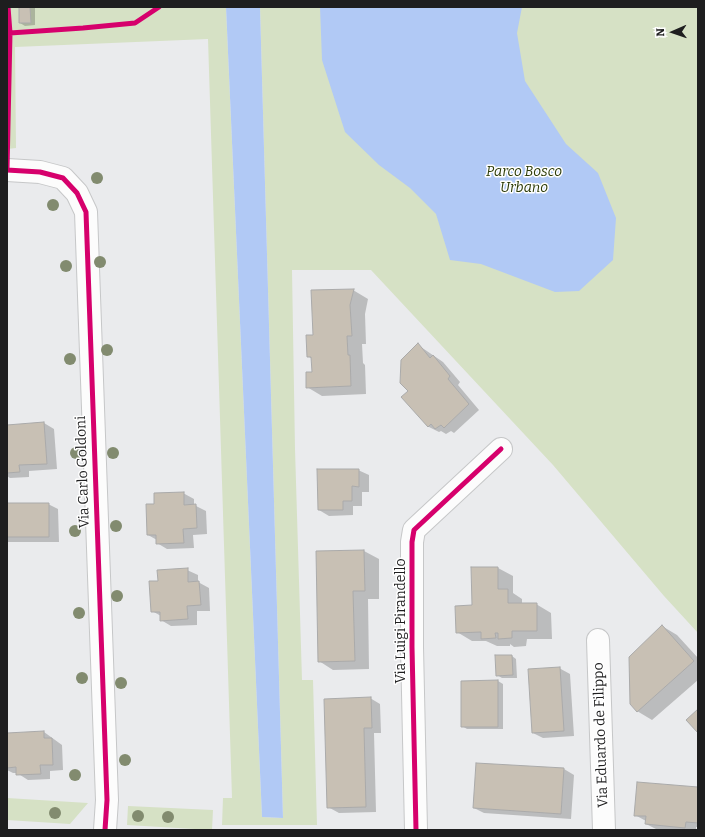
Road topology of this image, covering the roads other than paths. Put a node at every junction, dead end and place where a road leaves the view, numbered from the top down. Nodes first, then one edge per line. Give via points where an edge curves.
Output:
1 (7, 170) edge
2 (501, 449) dead end
3 (598, 640) dead end
4 (105, 830) edge
5 (416, 830) edge
6 (604, 830) edge

1 - 4 street, Via Carlo Goldoni via 40,172 63,178 77,193 86,212 107,800
2 - 5 street, Via Luigi Pirandello via 414,530 412,647
3 - 6 street, Via Eduardo de Filippo

